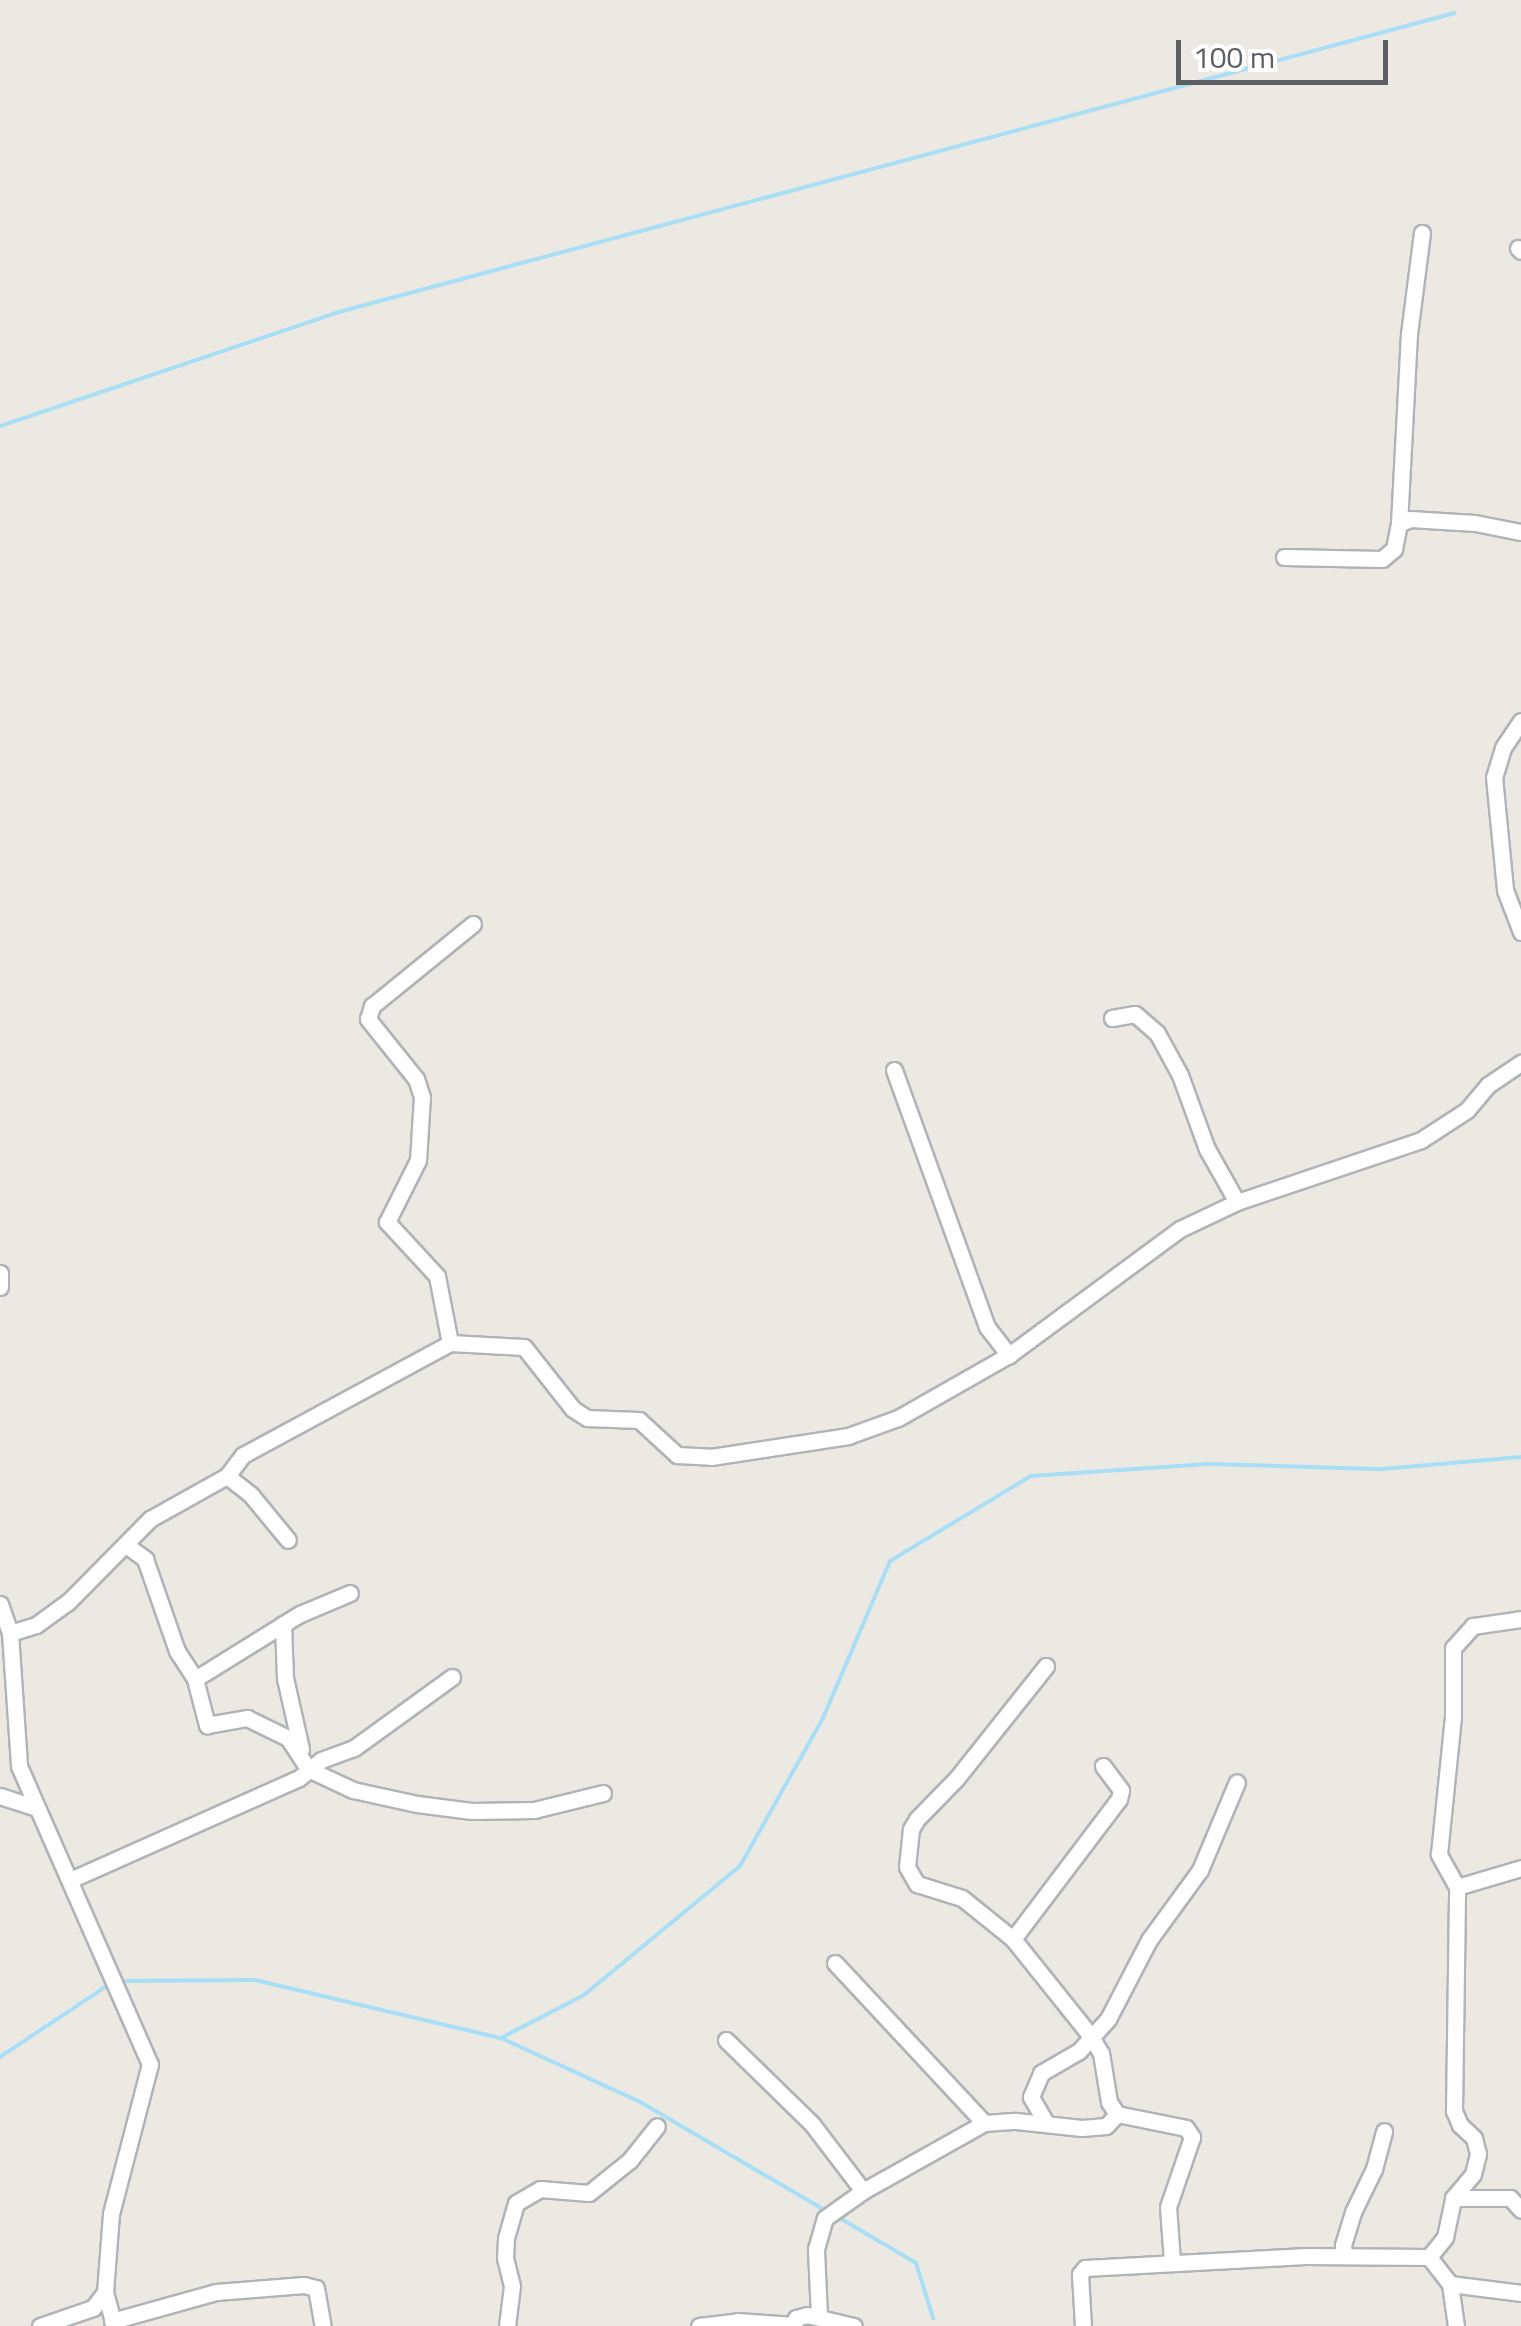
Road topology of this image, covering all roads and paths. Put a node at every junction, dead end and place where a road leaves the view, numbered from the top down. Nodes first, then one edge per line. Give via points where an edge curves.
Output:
1 (1422, 233) dead end
2 (1399, 524) junction
3 (1521, 532) edge
4 (1284, 557) dead end
5 (1521, 721) edge
6 (473, 924) dead end
7 (1521, 932) edge
8 (1112, 1018) dead end
9 (1521, 1062) edge
10 (894, 1070) dead end
11 (1237, 1202) junction
12 (0, 1273) edge
13 (0, 1287) edge
14 (450, 1343) junction
15 (1009, 1355) junction
16 (227, 1476) junction
17 (288, 1540) dead end
18 (126, 1545) junction
19 (350, 1594) dead end
20 (0, 1604) edge
21 (1521, 1619) edge
22 (282, 1624) junction
23 (10, 1633) junction
24 (1046, 1666) dead end
25 (452, 1677) dead end
26 (195, 1679) junction
27 (306, 1763) junction
28 (1103, 1766) dead end
29 (1237, 1782) dead end
30 (602, 1793) dead end
31 (0, 1796) edge
32 (33, 1807) junction
33 (1521, 1868) edge
34 (70, 1880) junction
35 (1457, 1887) junction
36 (1013, 1939) junction
37 (836, 1963) dead end
38 (1090, 2036) junction
39 (726, 2040) dead end
40 (1117, 2114) junction
41 (1046, 2123) junction
42 (984, 2124) junction
43 (657, 2126) dead end
44 (1384, 2131) dead end
45 (862, 2191) junction
46 (1453, 2198) junction
47 (1521, 2210) edge
48 (1344, 2256) junction
49 (1429, 2258) junction
50 (1172, 2260) junction
51 (1450, 2284) junction
52 (105, 2292) junction
53 (1521, 2294) edge
54 (819, 2316) junction
55 (1083, 2322) edge
56 (113, 2323) edge
57 (794, 2325) edge
58 (40, 2326) edge
59 (323, 2326) edge
60 (507, 2326) edge
61 (699, 2326) edge
62 (854, 2326) edge
63 (1456, 2326) edge

1 - 2 street via 1409,334
2 - 3 street via 1439,519
2 - 4 street via 1394,549 1382,560
5 - 7 street via 1494,777 1505,890
6 - 14 street via 372,1006 368,1019 416,1079 422,1097 418,1160 387,1222 437,1276
8 - 11 street via 1135,1014 1157,1034
9 - 11 street via 1421,1140
10 - 15 street via 987,1327
11 - 15 street via 1180,1229
12 - 13 street
14 - 15 street via 524,1346 573,1410 588,1418 639,1420 677,1455 690,1458 848,1436 898,1418
14 - 16 street via 243,1455
16 - 17 street
16 - 18 street via 150,1519
18 - 23 street via 68,1602 36,1625
18 - 26 street via 145,1559 177,1650
19 - 22 street
20 - 23 street
21 - 35 street via 1473,1626 1453,1648 1439,1854
22 - 26 street
22 - 27 street via 285,1678
23 - 32 street via 13,1729
24 - 36 street via 911,1829 910,1878 962,1898
25 - 27 street via 354,1748
26 - 27 street via 207,1725 247,1718 280,1731
27 - 30 street via 353,1790 472,1811 534,1810
27 - 34 street via 190,1830
28 - 36 street via 1120,1798
29 - 38 street via 1200,1870 1149,1940 1108,2018
31 - 32 street
32 - 34 street
33 - 35 street
34 - 52 street via 150,2064 111,2214
35 - 46 street via 1454,2111 1478,2154 1473,2174
36 - 38 street
37 - 42 street
38 - 40 street
38 - 41 street via 1079,2051 1041,2072 1032,2097
39 - 45 street via 812,2124
40 - 41 street via 1106,2126
40 - 50 street via 1186,2128 1192,2137 1168,2207
41 - 42 street
42 - 45 street
43 - 60 street via 630,2160 588,2194 540,2189 516,2203 504,2258 512,2286
44 - 48 street
45 - 54 street via 825,2218 816,2249
46 - 47 street via 1510,2198
46 - 49 street via 1445,2237
48 - 49 street
48 - 50 street
49 - 51 street
50 - 55 street via 1085,2268
51 - 53 street
51 - 63 street
52 - 56 street
52 - 58 street via 94,2308
54 - 57 street via 801,2316
54 - 62 street
56 - 59 street via 216,2292 304,2285 316,2288
57 - 61 street via 737,2320

